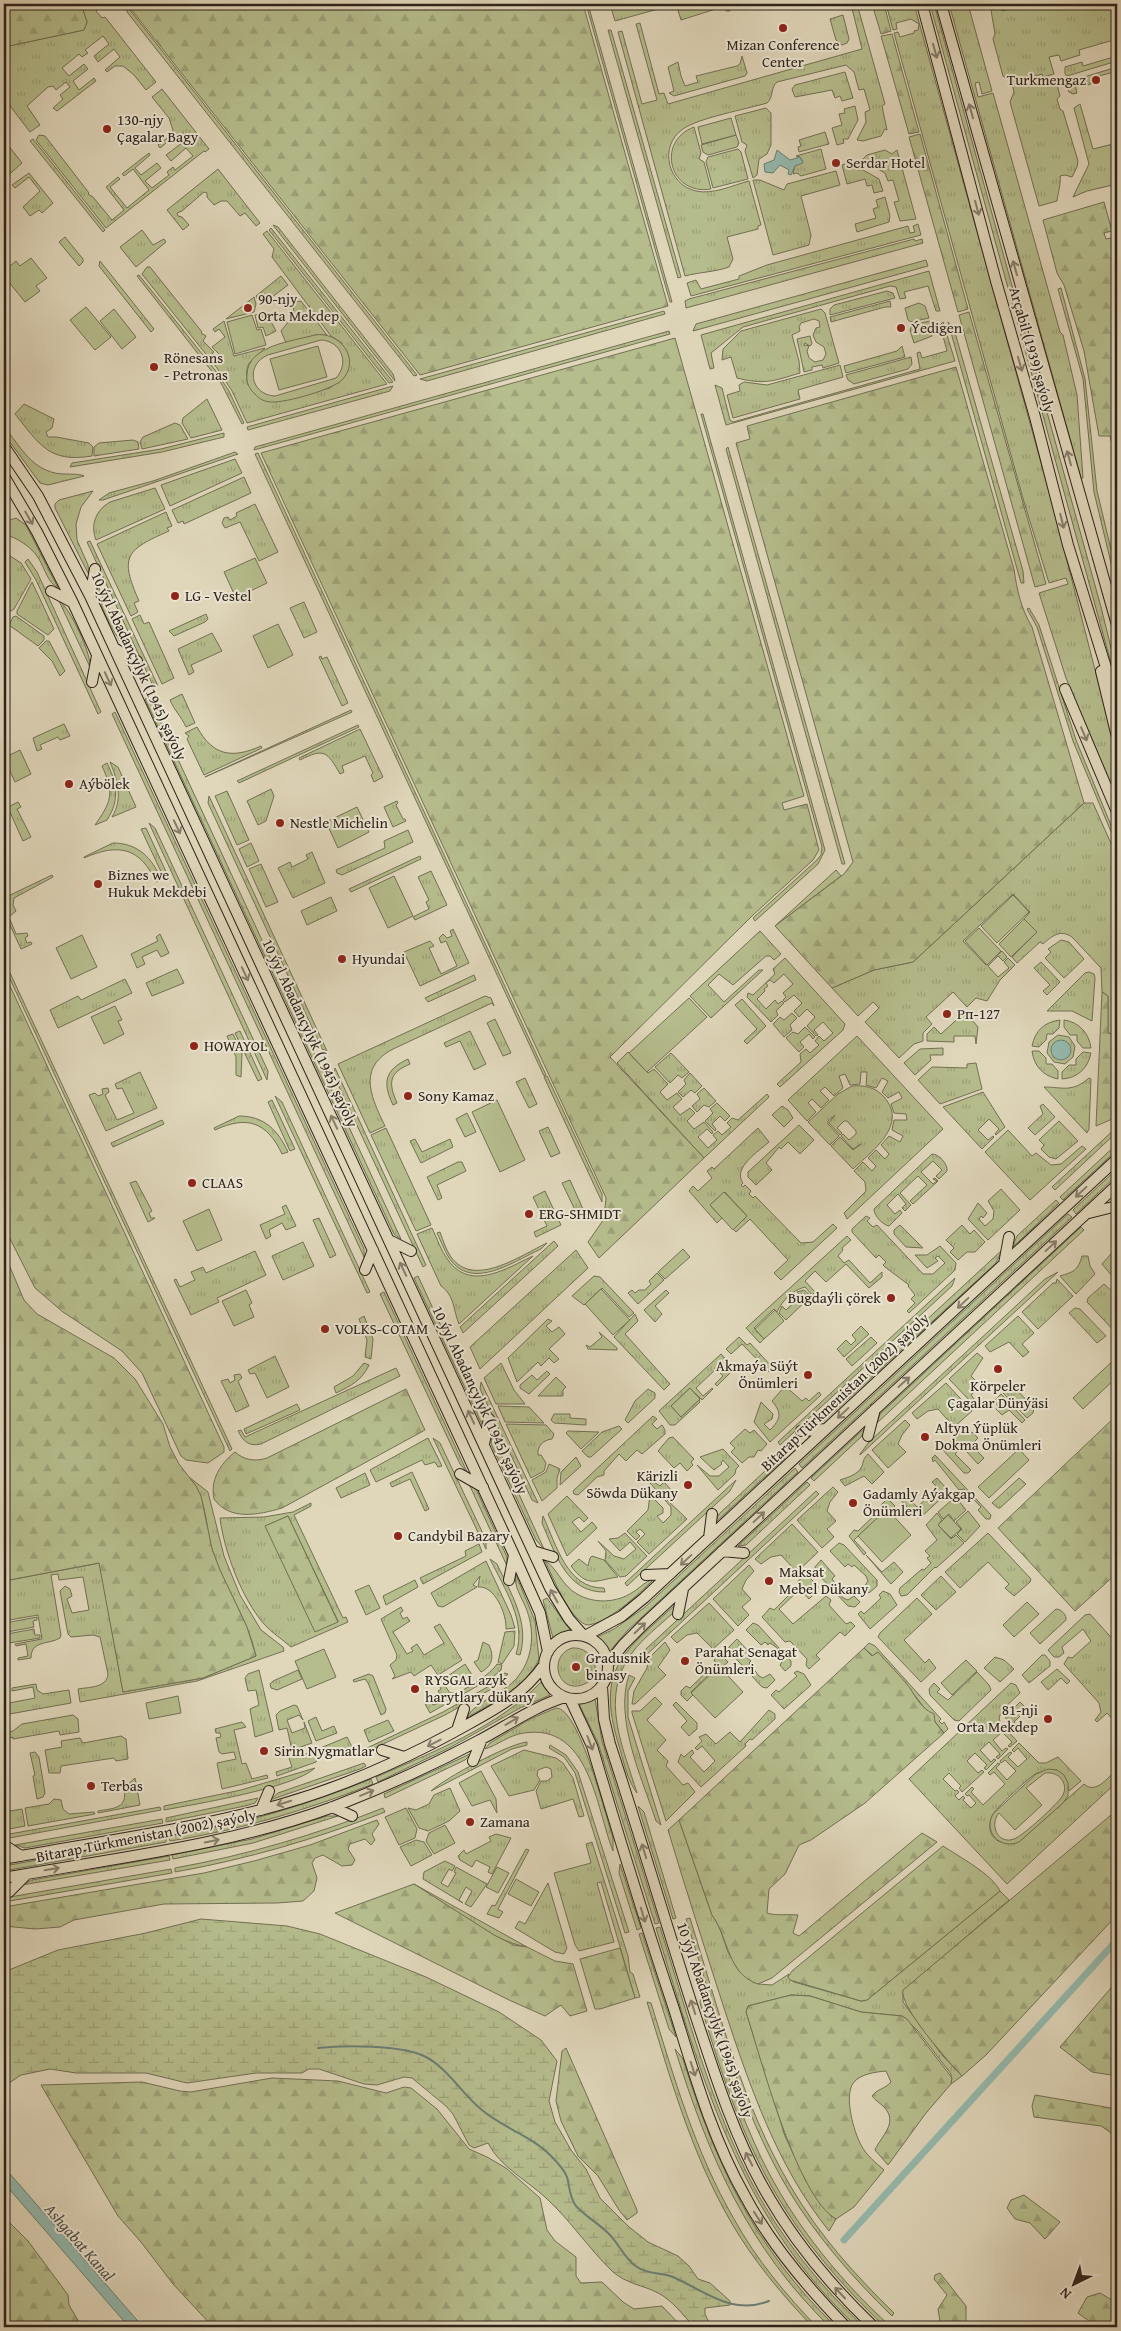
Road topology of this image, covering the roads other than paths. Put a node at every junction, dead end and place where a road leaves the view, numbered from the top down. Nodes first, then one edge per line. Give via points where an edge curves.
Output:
1 (922, 4) edge
2 (941, 4) edge
3 (4, 446) edge
4 (4, 476) edge
5 (95, 569) dead end
6 (51, 591) dead end
7 (90, 596) junction
8 (73, 603) junction
9 (1117, 625) edge
10 (1095, 636) junction
11 (114, 648) junction
12 (97, 655) junction
13 (137, 661) dead end
14 (92, 682) dead end
15 (1065, 690) dead end
16 (1117, 703) edge
17 (1117, 737) edge
18 (1117, 812) edge
19 (1117, 1159) edge
20 (1117, 1185) edge
21 (1117, 1206) edge
22 (1085, 1214) junction
23 (1009, 1237) dead end
24 (389, 1240) junction
25 (373, 1250) junction
26 (411, 1251) dead end
27 (1004, 1264) junction
28 (365, 1270) dead end
29 (874, 1409) junction
30 (489, 1419) dead end
31 (826, 1429) junction
32 (801, 1431) dead end
33 (868, 1436) dead end
34 (484, 1444) junction
35 (460, 1474) dead end
36 (483, 1487) junction
37 (712, 1514) dead end
38 (709, 1538) junction
39 (533, 1551) junction
40 (722, 1551) junction
41 (744, 1553) dead end
42 (514, 1555) junction
43 (553, 1557) dead end
44 (670, 1574) junction
45 (646, 1576) dead end
46 (509, 1580) dead end
47 (683, 1589) junction
48 (678, 1614) dead end
49 (584, 1636) junction
50 (548, 1652) junction
51 (608, 1664) junction
52 (544, 1665) junction
53 (602, 1686) junction
54 (567, 1698) junction
55 (464, 1709) dead end
56 (457, 1730) junction
57 (482, 1739) junction
58 (382, 1750) dead end
59 (404, 1757) junction
60 (473, 1762) dead end
61 (269, 1791) dead end
62 (332, 1807) junction
63 (261, 1810) junction
64 (352, 1816) dead end
65 (4, 1845) edge
66 (21, 1856) junction
67 (4, 1859) edge
68 (27, 1874) junction
69 (4, 1878) edge
70 (9, 1892) dead end
71 (846, 2327) edge
72 (874, 2327) edge

1 -> 10 main road, Arçabil (1939) şaýoly
9 -> 2 main road, Arçabil (1939) şaýoly
3 - 7 main road, 10 ýyl Abadançylyk (1945) şaýoly via 38,496
4 -> 8 main road
5 - 7 main road
6 - 8 main road
7 - 11 main road, 10 ýyl Abadançylyk (1945) şaýoly
8 - 12 main road
10 - 16 main road, Arçabil (1939) şaýoly
10 - 17 main road
11 - 13 main road
24 -> 11 main road, 10 ýyl Abadançylyk (1945) şaýoly
12 - 14 main road
12 -> 25 main road
15 -> 18 main road
19 -> 27 main road, Bitarap Türkmenistan (2002) şaýoly
20 - 22 main road
21 - 22 main road
29 -> 22 main road
23 - 27 main road
24 - 26 main road
34 -> 24 main road, 10 ýyl Abadançylyk (1945) şaýoly
25 - 28 main road
25 - 36 main road
27 -> 31 main road, Bitarap Türkmenistan (2002) şaýoly
29 - 33 main road
40 -> 29 main road
30 - 34 main road
31 - 32 main road
31 - 38 main road, Bitarap Türkmenistan (2002) şaýoly
34 - 39 main road, 10 ýyl Abadançylyk (1945) şaýoly
35 - 36 main road
36 - 42 main road
37 - 38 main road
38 -> 44 main road, Bitarap Türkmenistan (2002) şaýoly
39 - 43 main road
49 -> 39 main road, 10 ýyl Abadançylyk (1945) şaýoly via 556,1600
40 - 41 main road
40 - 47 main road
42 - 46 main road
42 - 50 main road via 540,1613
44 - 45 main road
44 - 49 main road, Bitarap Türkmenistan (2002) şaýoly via 622,1616
47 - 48 main road
51 -> 47 main road via 635,1633
49 - 50 main road via 560,1638
49 - 51 main road via 602,1647
50 - 52 main road
51 - 53 main road via 607,1678
52 - 54 main road via 553,1690
52 - 56 main road, Bitarap Türkmenistan (2002) şaýoly via 512,1699
53 - 54 main road via 588,1697
72 -> 53 main road, 10 ýyl Abadançylyk (1945) şaýoly via 796,2239 762,2186 741,2143 714,2073 610,1744 604,1719
57 -> 54 main road, Bitarap Türkmenistan (2002) şaýoly via 529,1711
54 -> 71 main road via 592,1746 688,2054 726,2157 766,2231
55 - 56 main road
56 -> 59 main road, Bitarap Türkmenistan (2002) şaýoly
57 - 60 main road
62 -> 57 main road, Bitarap Türkmenistan (2002) şaýoly via 425,1768
58 - 59 main road
59 -> 63 main road, Bitarap Türkmenistan (2002) şaýoly via 305,1797
61 - 63 main road
62 - 64 main road
68 -> 62 main road, Bitarap Türkmenistan (2002) şaýoly via 228,1838
63 - 66 main road, Bitarap Türkmenistan (2002) şaýoly
65 - 66 main road
66 - 67 main road, Bitarap Türkmenistan (2002) şaýoly
68 - 69 main road, Bitarap Türkmenistan (2002) şaýoly
68 - 70 main road

